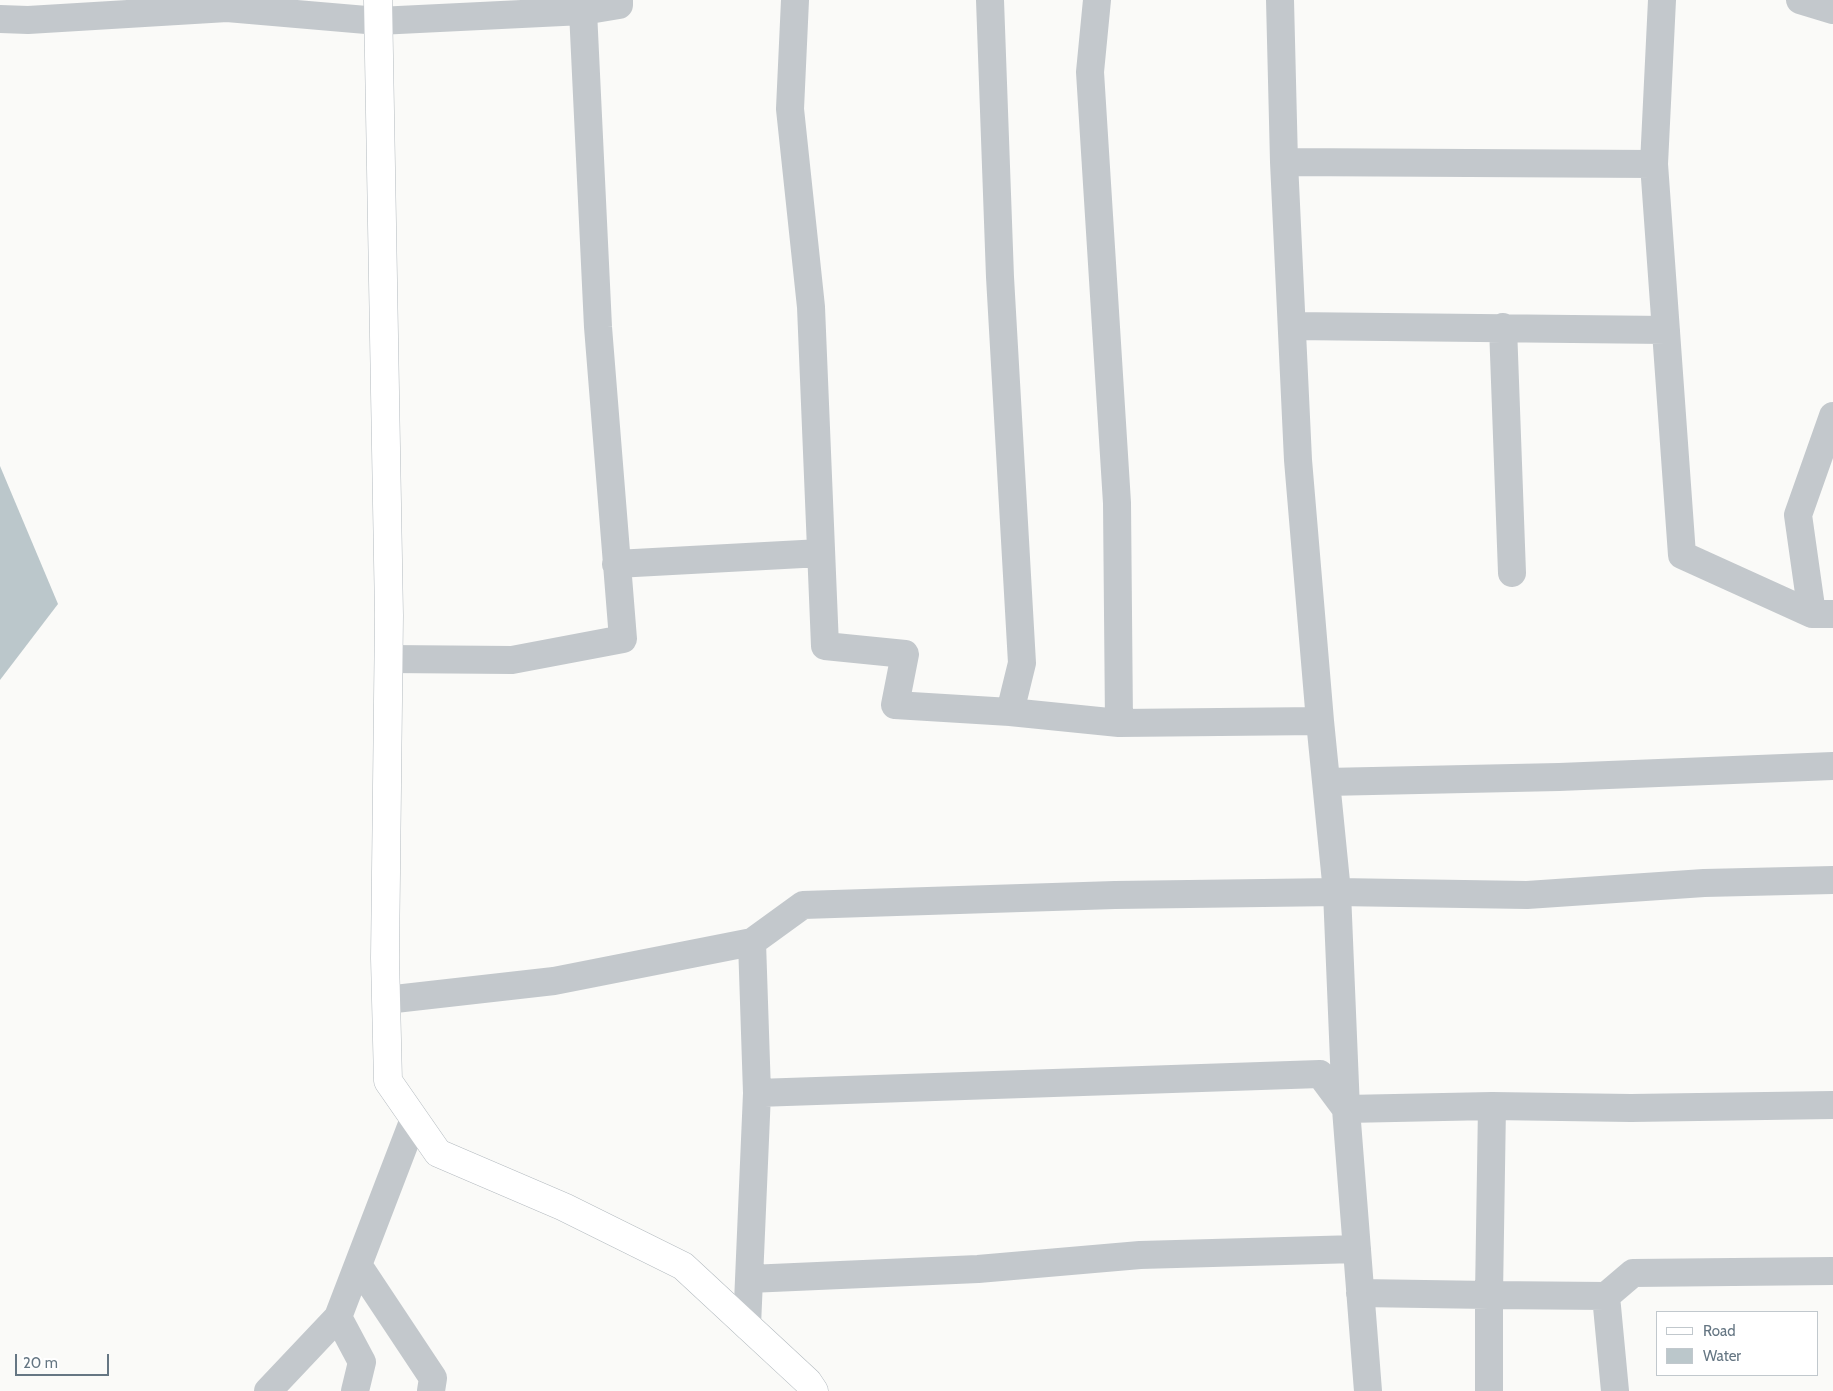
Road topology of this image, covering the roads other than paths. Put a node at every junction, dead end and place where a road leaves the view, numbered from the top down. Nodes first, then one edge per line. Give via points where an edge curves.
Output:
1 (619, 0) edge
2 (795, 0) edge
3 (990, 0) edge
4 (1097, 0) edge
5 (1280, 0) edge
6 (1662, 0) edge
7 (1800, 0) edge
8 (227, 4) edge
9 (100, 8) edge
10 (378, 10) edge
11 (1833, 10) edge
12 (583, 11) junction
13 (0, 19) edge
14 (1284, 162) junction
15 (1654, 164) junction
16 (1292, 326) junction
17 (1503, 327) junction
18 (1666, 330) junction
19 (1833, 416) edge
20 (821, 553) junction
21 (616, 564) junction
22 (1512, 573) dead end
23 (1823, 614) edge
24 (389, 658) junction
25 (1010, 712) junction
26 (1320, 721) junction
27 (1119, 723) junction
28 (1833, 766) edge
29 (1326, 782) junction
30 (1833, 880) edge
31 (1337, 892) junction
32 (752, 942) junction
33 (386, 1000) junction
34 (758, 1093) junction
35 (1833, 1105) edge
36 (1492, 1106) junction
37 (1346, 1109) junction
38 (414, 1119) junction
39 (1357, 1249) junction
40 (358, 1265) junction
41 (1833, 1271) edge
42 (749, 1279) junction
43 (1360, 1293) junction
44 (1488, 1295) junction
45 (1606, 1296) junction
46 (338, 1316) junction
47 (748, 1326) junction
48 (268, 1391) edge
49 (355, 1391) edge
50 (431, 1391) edge
51 (814, 1391) edge
52 (1368, 1391) edge
53 (1489, 1391) edge
54 (1615, 1391) edge

1 - 12 street via 619,5
2 - 20 street via 790,109 811,307
3 - 25 street via 1000,277 1022,663
4 - 27 street via 1090,72 1117,503
5 - 14 street
6 - 15 street
7 - 11 street
8 - 9 street
8 - 10 street
9 - 13 street via 28,20
10 - 12 street
10 - 24 street
12 - 21 street via 598,327
14 - 15 street
14 - 16 street
15 - 18 street
16 - 17 street
16 - 26 street via 1298,460
17 - 18 street
17 - 22 street
18 - 23 street via 1682,555
19 - 23 street via 1798,515
20 - 21 street
20 - 25 street via 825,646 905,654 895,706
21 - 24 street via 623,639 512,660
24 - 33 street
25 - 27 street
26 - 27 street
26 - 29 street
28 - 29 street
29 - 31 street
30 - 31 street via 1704,883 1527,895
31 - 32 street via 803,905
31 - 37 street
32 - 33 street via 554,981
32 - 34 street
33 - 38 street via 388,1081
34 - 37 street via 1320,1074
34 - 42 street
35 - 36 street
36 - 37 street
36 - 44 street
37 - 39 street
38 - 40 street
38 - 47 street via 438,1153 564,1207 683,1266
39 - 42 street via 1140,1255 978,1269
39 - 43 street
40 - 46 street
40 - 50 street via 433,1378
41 - 45 street via 1633,1273
42 - 47 street
43 - 44 street
43 - 52 street
44 - 45 street
44 - 53 street
45 - 54 street
46 - 48 street
46 - 49 street via 362,1362
47 - 51 street

